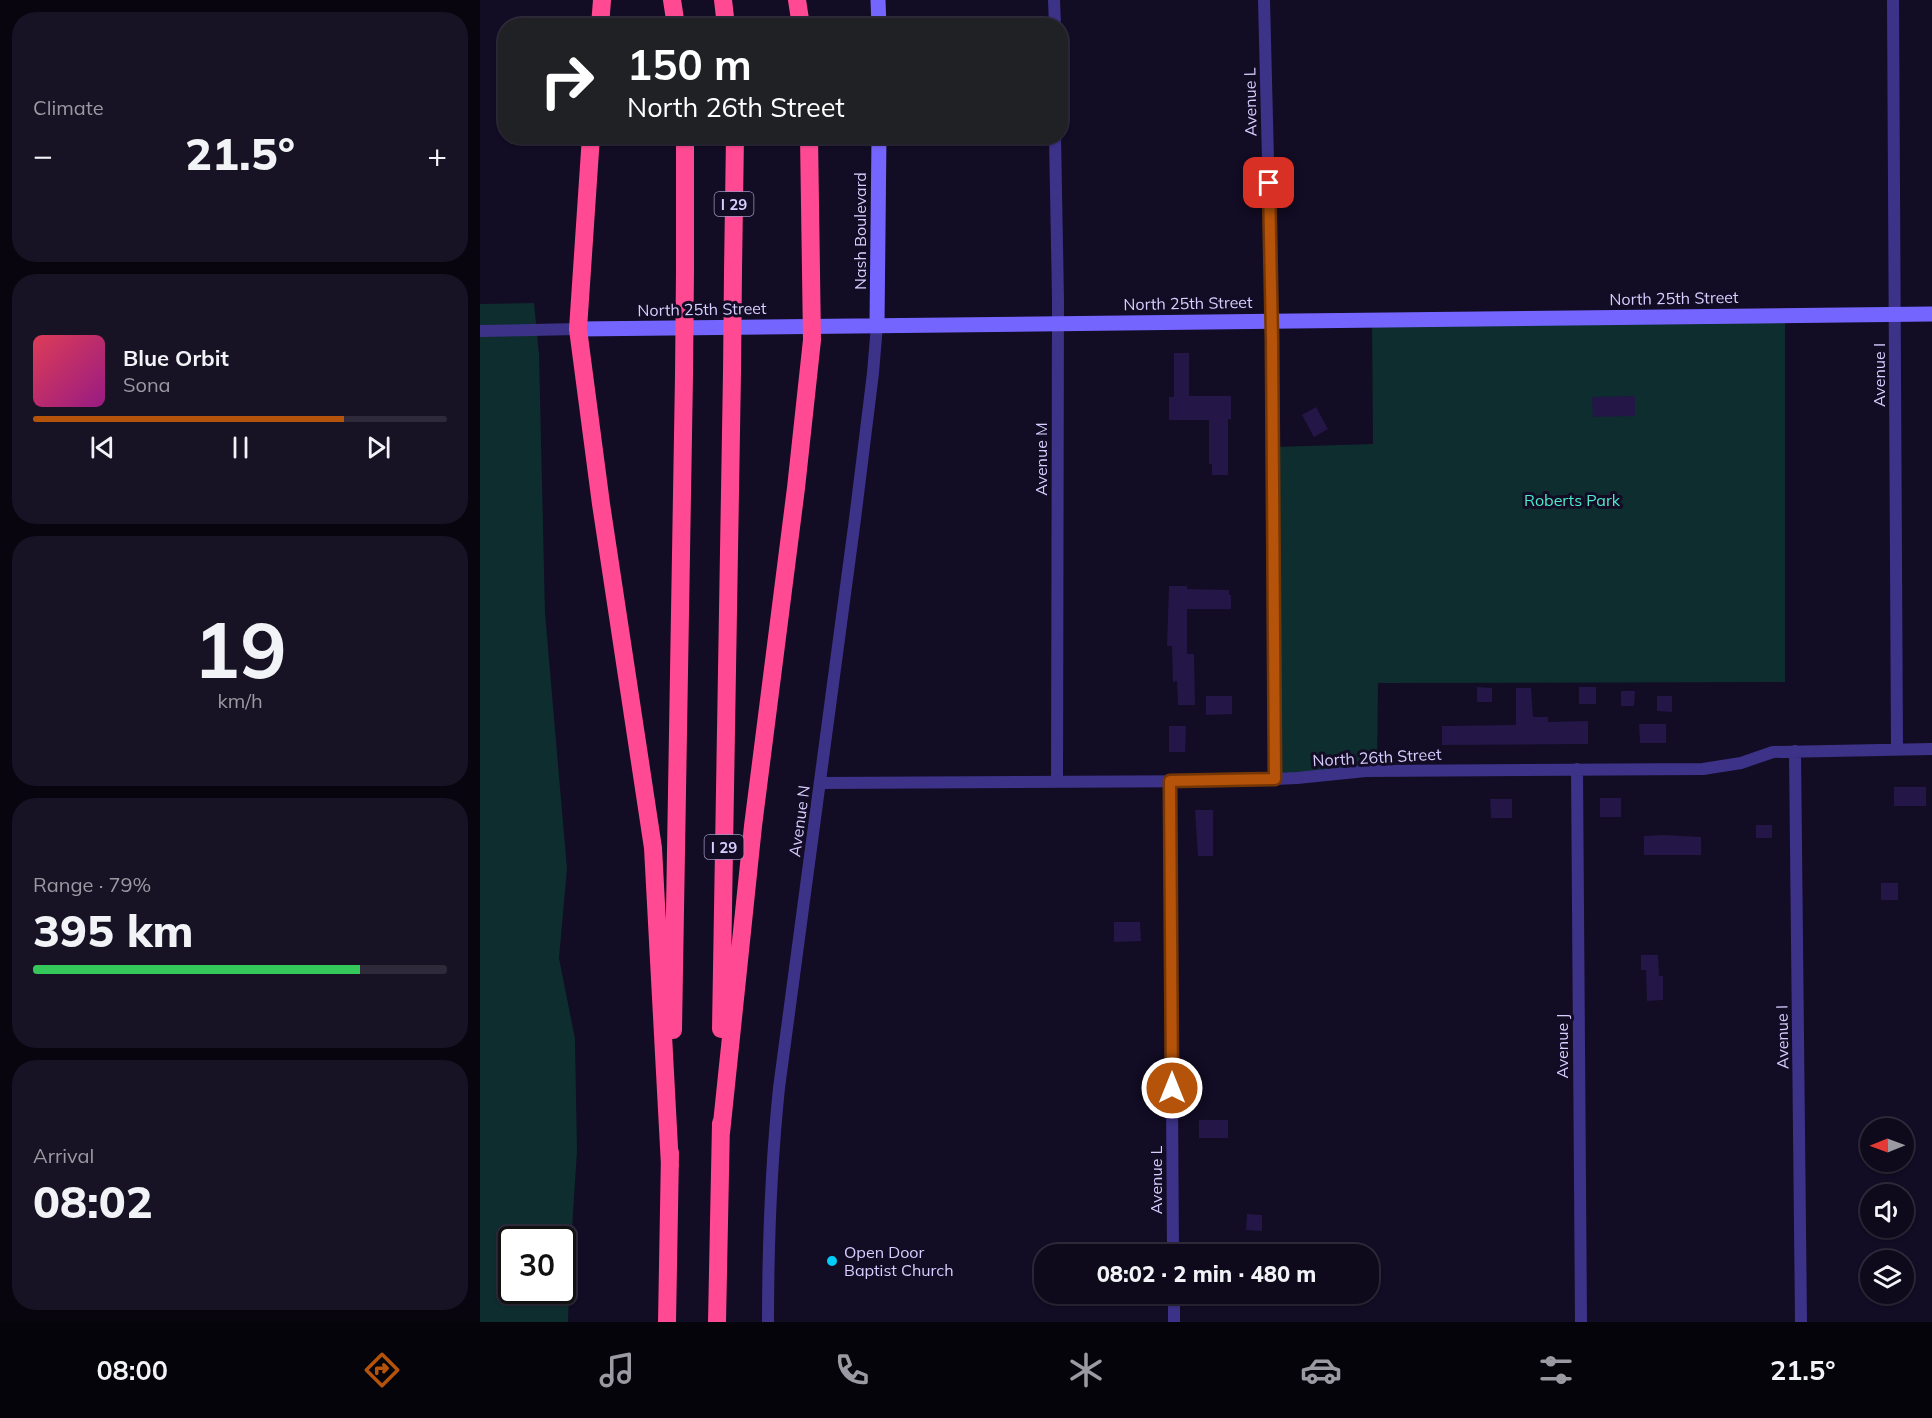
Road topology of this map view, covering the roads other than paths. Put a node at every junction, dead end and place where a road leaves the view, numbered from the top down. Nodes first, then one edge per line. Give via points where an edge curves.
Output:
1 (602, 0) edge
2 (672, 0) edge
3 (723, 0) edge
4 (796, 0) edge
5 (878, 0) edge
6 (1054, 0) edge
7 (1264, 0) edge
8 (1893, 0) edge
9 (601, 18) edge
10 (675, 18) edge
11 (725, 18) edge
12 (799, 18) edge
13 (879, 18) edge
14 (1055, 18) edge
15 (590, 144) edge
16 (685, 144) edge
17 (735, 144) edge
18 (809, 144) edge
19 (879, 144) edge
20 (1055, 144) edge
21 (1895, 314) junction
22 (1932, 314) edge
23 (1272, 320) junction
24 (1058, 323) junction
25 (877, 325) junction
26 (812, 326) junction
27 (578, 329) junction
28 (480, 332) edge
29 (1897, 749) junction
30 (1932, 749) edge
31 (1795, 751) junction
32 (1577, 769) junction
33 (1275, 779) junction
34 (1170, 781) junction
35 (1057, 782) junction
36 (821, 783) junction
37 (721, 1133) junction
38 (670, 1166) junction
39 (1173, 1244) edge
40 (1174, 1304) edge
41 (668, 1322) edge
42 (717, 1322) edge
43 (768, 1322) edge
44 (1174, 1322) edge
45 (1581, 1322) edge
46 (1801, 1322) edge

1 - 9 highway
2 - 10 highway
3 - 11 highway
4 - 12 highway
5 - 13 street
6 - 14 street
7 - 23 street, Avenue L
8 - 21 street, Avenue I
15 - 27 highway
16 - 38 highway, bridge
17 - 37 highway, I 29, bridge
18 - 26 highway
19 - 25 street, Nash Boulevard
20 - 24 street, Avenue M
21 - 22 street, North 25th Street
21 - 23 street, North 25th Street
21 - 29 street, Avenue I
23 - 24 street, North 25th Street
23 - 33 street, Avenue L
24 - 25 street, North 25th Street
24 - 35 street, Avenue M
25 - 26 street, North 25th Street
25 - 36 street, Avenue N
26 - 27 street, North 25th Street
26 - 37 highway
27 - 28 street, North 25th Street
27 - 38 highway via 653,848
29 - 30 street, North 26th Street
29 - 31 street, North 26th Street
31 - 32 street, North 26th Street via 1773,752 1725,767
31 - 46 street, Avenue I
32 - 33 street, North 26th Street via 1366,771
32 - 45 street, Avenue J
33 - 34 street, North 26th Street
34 - 35 street, North 26th Street
34 - 39 street, Avenue L
35 - 36 street, North 26th Street
36 - 43 street, Avenue N via 772,1157
37 - 42 highway, I 29
38 - 41 highway
40 - 44 street

